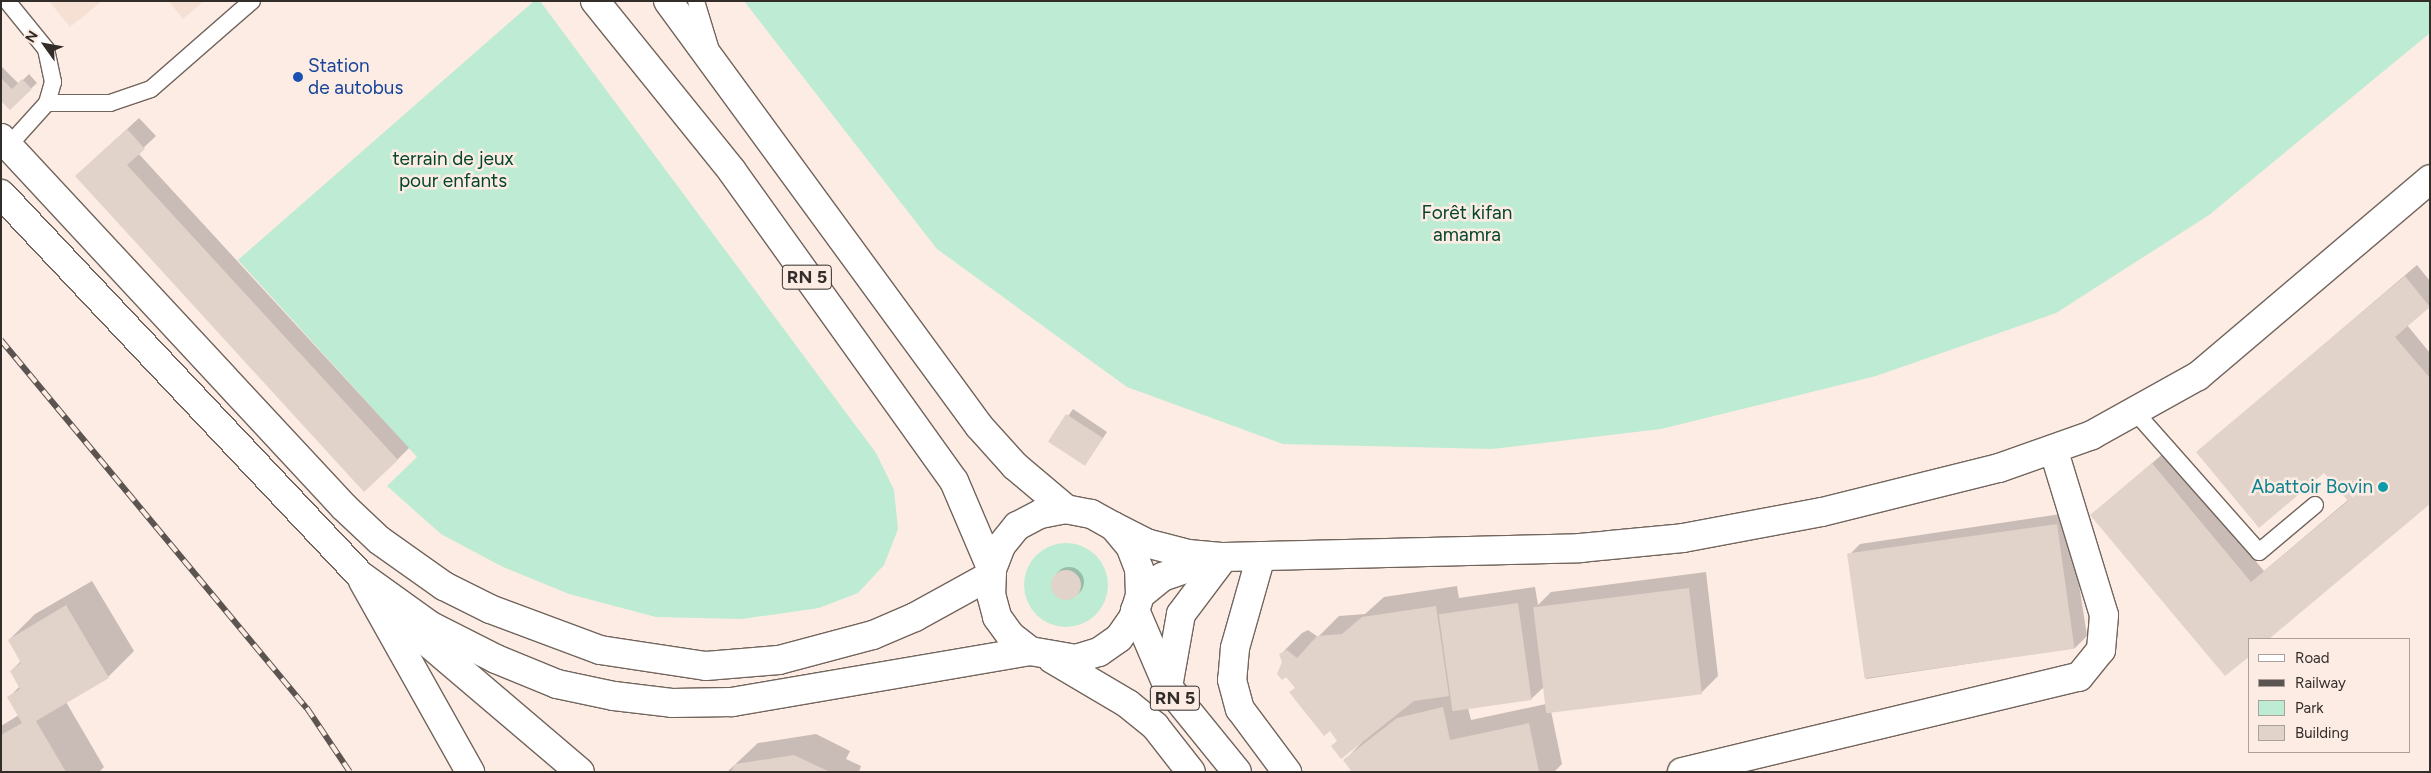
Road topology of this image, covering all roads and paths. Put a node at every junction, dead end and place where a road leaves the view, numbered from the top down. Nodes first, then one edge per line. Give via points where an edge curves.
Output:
1 (8, 1) edge
2 (252, 1) edge
3 (595, 1) edge
4 (668, 1) edge
5 (696, 1) edge
6 (717, 68) junction
7 (47, 103) junction
8 (5, 142) edge
9 (2430, 179) edge
10 (1, 194) edge
11 (2137, 414) junction
12 (2054, 451) junction
13 (2314, 505) dead end
14 (1066, 509) junction
15 (1113, 526) junction
16 (1261, 556) junction
17 (1224, 557) junction
18 (992, 572) junction
19 (360, 575) junction
20 (1138, 602) junction
21 (1041, 655) junction
22 (496, 659) junction
23 (1168, 686) junction
24 (541, 740) junction
25 (470, 772) edge
26 (580, 772) edge
27 (1191, 772) edge
28 (1237, 772) edge
29 (1287, 772) edge
30 (1682, 772) edge

1 - 7 lane via 52,65
2 - 7 lane via 151,89 110,103
3 - 18 street, RN 5 via 732,171 954,481
4 - 6 street, RN 5
5 - 6 lane
6 - 14 street, RN 5 via 979,426 1015,466
7 - 8 lane
8 - 18 street via 344,507 420,569 490,609 600,650 706,666 779,660 873,635 915,617
9 - 11 street via 2250,336 2198,376
10 - 19 street
11 - 12 street
11 - 13 lane via 2259,552
12 - 16 street via 1822,512 1683,538 1580,548
12 - 30 street via 2104,615 2101,650 2078,677 2062,684
14 - 15 street via 1091,514
14 - 18 street via 1040,514 1018,526 1001,546
15 - 17 street via 1179,552
15 - 20 street via 1130,546 1139,569
16 - 17 street
16 - 29 street via 1235,648 1232,680 1240,708
17 - 20 street via 1186,566
17 - 23 street via 1181,614
18 - 21 street via 997,617 1011,636
19 - 22 street via 431,626
19 - 24 street via 407,625
19 - 25 street
20 - 21 street via 1119,638 1099,652 1076,659
20 - 23 street, RN 5
21 - 22 street via 732,702 672,703 556,684
21 - 27 street, RN 5 via 1128,704 1155,726
22 - 24 street via 508,695
23 - 28 street, RN 5
24 - 26 street

